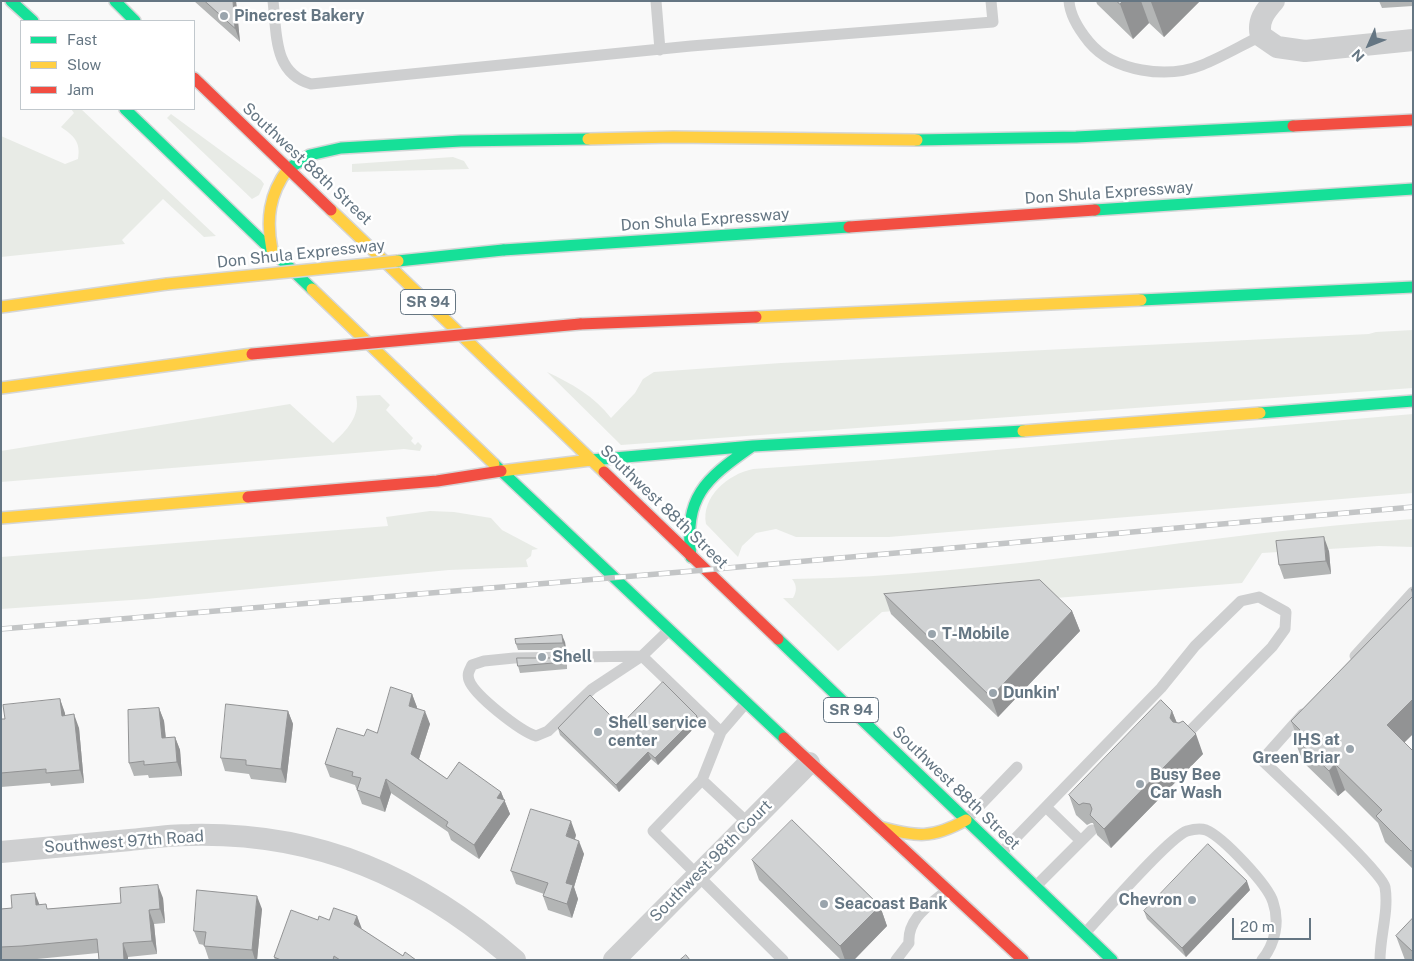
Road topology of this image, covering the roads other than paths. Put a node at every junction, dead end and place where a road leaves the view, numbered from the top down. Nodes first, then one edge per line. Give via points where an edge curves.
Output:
1 (11, 1) edge
2 (114, 1) edge
3 (273, 1) edge
4 (656, 1) edge
5 (991, 1) edge
6 (1069, 1) edge
7 (1274, 1) edge
8 (32, 20) edge
9 (134, 20) edge
10 (1261, 36) junction
11 (1413, 40) edge
12 (660, 50) junction
13 (195, 79) edge
14 (126, 110) edge
15 (1413, 120) edge
16 (288, 169) junction
17 (1413, 189) edge
18 (272, 250) junction
19 (1413, 288) edge
20 (1, 306) edge
21 (1, 388) edge
22 (1413, 402) edge
23 (753, 446) junction
24 (591, 460) junction
25 (501, 471) junction
26 (1, 518) edge
27 (692, 556) junction
28 (1413, 592) edge
29 (668, 631) junction
30 (642, 656) junction
31 (1346, 666) edge
32 (1314, 702) edge
33 (746, 703) junction
34 (721, 732) junction
35 (1185, 736) edge
36 (809, 763) junction
37 (1017, 767) dead end
38 (702, 780) junction
39 (1046, 807) junction
40 (966, 820) junction
41 (748, 823) junction
42 (879, 826) junction
43 (1092, 830) edge
44 (1081, 841) junction
45 (1, 852) edge
46 (1001, 853) junction
47 (696, 875) junction
48 (1036, 886) junction
49 (948, 890) junction
50 (1085, 934) junction
51 (515, 960) edge
52 (614, 960) edge
53 (783, 960) edge
54 (896, 960) edge
55 (1023, 960) edge
56 (1112, 960) edge
57 (1262, 960) edge
58 (1380, 960) edge

1 - 8 main road
2 - 9 main road
3 - 12 lane via 283,65 292,75 311,84
4 - 12 lane
5 - 12 lane via 993,22
6 - 10 lane via 1074,20 1093,47 1134,69 1157,71 1201,66
7 - 10 street via 1259,25
10 - 11 street via 1277,47 1298,51
13 - 16 main road, Southwest 88th Street / SR 94
14 - 18 main road
15 - 16 main road via 1076,137 916,140 673,137 461,141 341,148 310,155
16 - 18 main road via 271,198 268,232
16 - 24 main road, Southwest 88th Street / SR 94
17 - 20 main road, Don Shula Expressway, bridge via 502,250 167,284
18 - 25 main road
19 - 21 main road, bridge via 580,324 252,354
22 - 23 main road via 1013,432
23 - 24 main road
23 - 27 main road via 717,470 696,498 687,536
24 - 25 main road
24 - 27 main road, Southwest 88th Street / SR 94
25 - 26 main road via 437,481
25 - 29 main road
27 - 40 main road, Southwest 88th Street / SR 94
28 - 31 lane
29 - 30 lane
29 - 33 main road
30 - 30 lane via 592,689 548,731 536,736 515,727 476,689 468,673 472,665 507,658
30 - 34 lane
32 - 58 lane via 1262,760 1363,858 1385,885
33 - 34 lane
33 - 36 main road
34 - 38 lane
35 - 39 lane via 1272,647 1285,629 1286,612 1259,597 1241,601
36 - 41 street, Southwest 98th Court
36 - 42 main road
37 - 40 lane
38 - 41 lane
38 - 47 lane via 653,832
39 - 44 lane
39 - 46 lane
40 - 42 main road via 940,835 915,836
40 - 46 main road, Southwest 88th Street / SR 94
41 - 47 street, Southwest 98th Court
42 - 49 main road
43 - 44 lane
44 - 48 lane
45 - 51 street, Southwest 97th Road via 190,835 301,844 346,856 394,877 459,916
46 - 48 main road, Southwest 88th Street / SR 94
47 - 52 street, Southwest 98th Court
47 - 53 lane
48 - 50 main road, Southwest 88th Street / SR 94
49 - 54 lane via 916,918 908,934 909,943
49 - 55 main road
50 - 56 main road, Southwest 88th Street / SR 94
50 - 57 lane via 1176,837 1197,829 1206,830 1217,836 1261,880 1274,902 1276,920 1271,946

